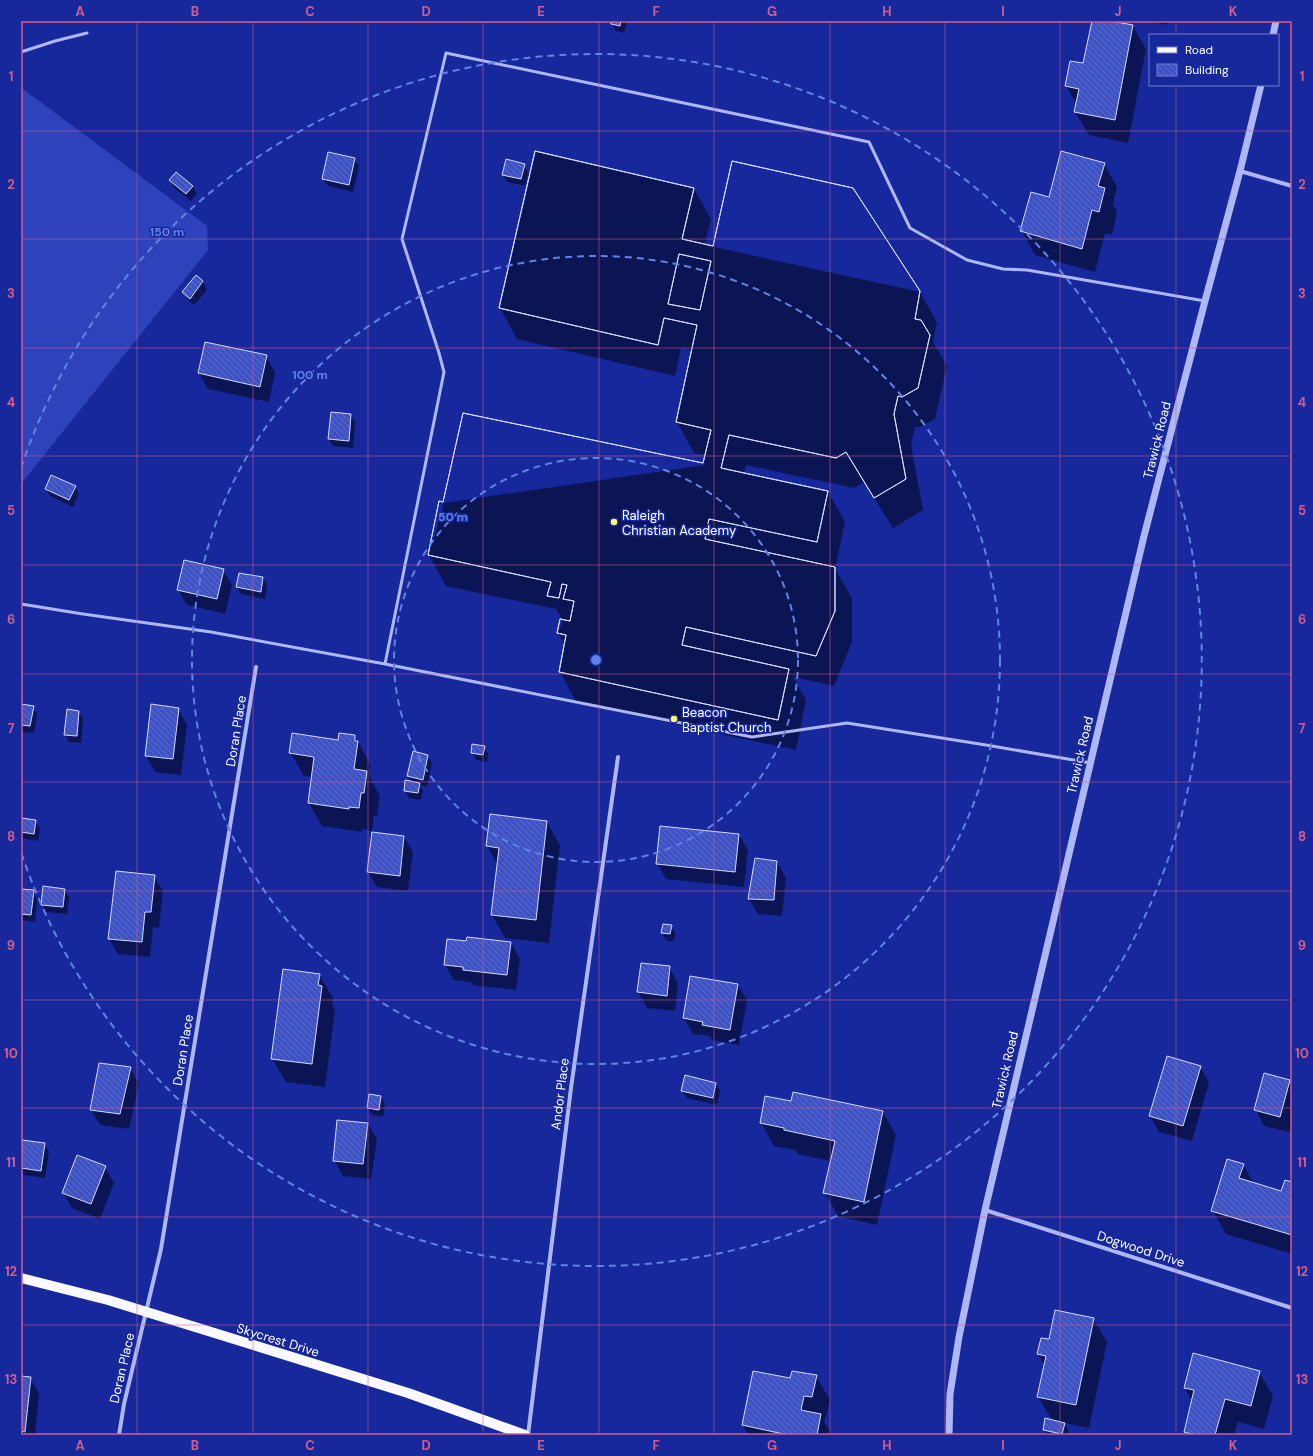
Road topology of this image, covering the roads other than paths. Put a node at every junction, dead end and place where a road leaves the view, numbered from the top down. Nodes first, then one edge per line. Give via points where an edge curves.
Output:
1 (1276, 21) edge
2 (87, 33) dead end
3 (1273, 34) edge
4 (21, 52) edge
5 (1261, 86) edge
6 (1240, 171) junction
7 (1292, 186) edge
8 (1205, 301) junction
9 (21, 604) edge
10 (385, 664) junction
11 (256, 667) dead end
12 (618, 757) dead end
13 (1091, 763) junction
14 (985, 1210) junction
15 (21, 1278) edge
16 (1292, 1308) edge
17 (145, 1312) junction
18 (120, 1435) edge
19 (527, 1435) edge
20 (949, 1435) edge

1 - 3 street
2 - 4 lane
5 - 6 street, Trawick Road
6 - 7 street
6 - 8 street, Trawick Road
8 - 10 lane via 1027,270 1003,269 967,260 910,228 869,142 446,53 402,239 444,372
8 - 13 street, Trawick Road via 1144,536
9 - 10 lane via 210,632
10 - 13 lane via 752,737 847,724
11 - 17 street, Doran Place via 161,1249
12 - 19 street, Andor Place via 571,1088
13 - 14 street, Trawick Road
14 - 16 street, Dogwood Drive
14 - 20 street, Trawick Road via 959,1337 950,1394
15 - 17 main road, Skycrest Drive
17 - 18 street, Doran Place via 124,1404
17 - 19 main road, Skycrest Drive via 408,1393

